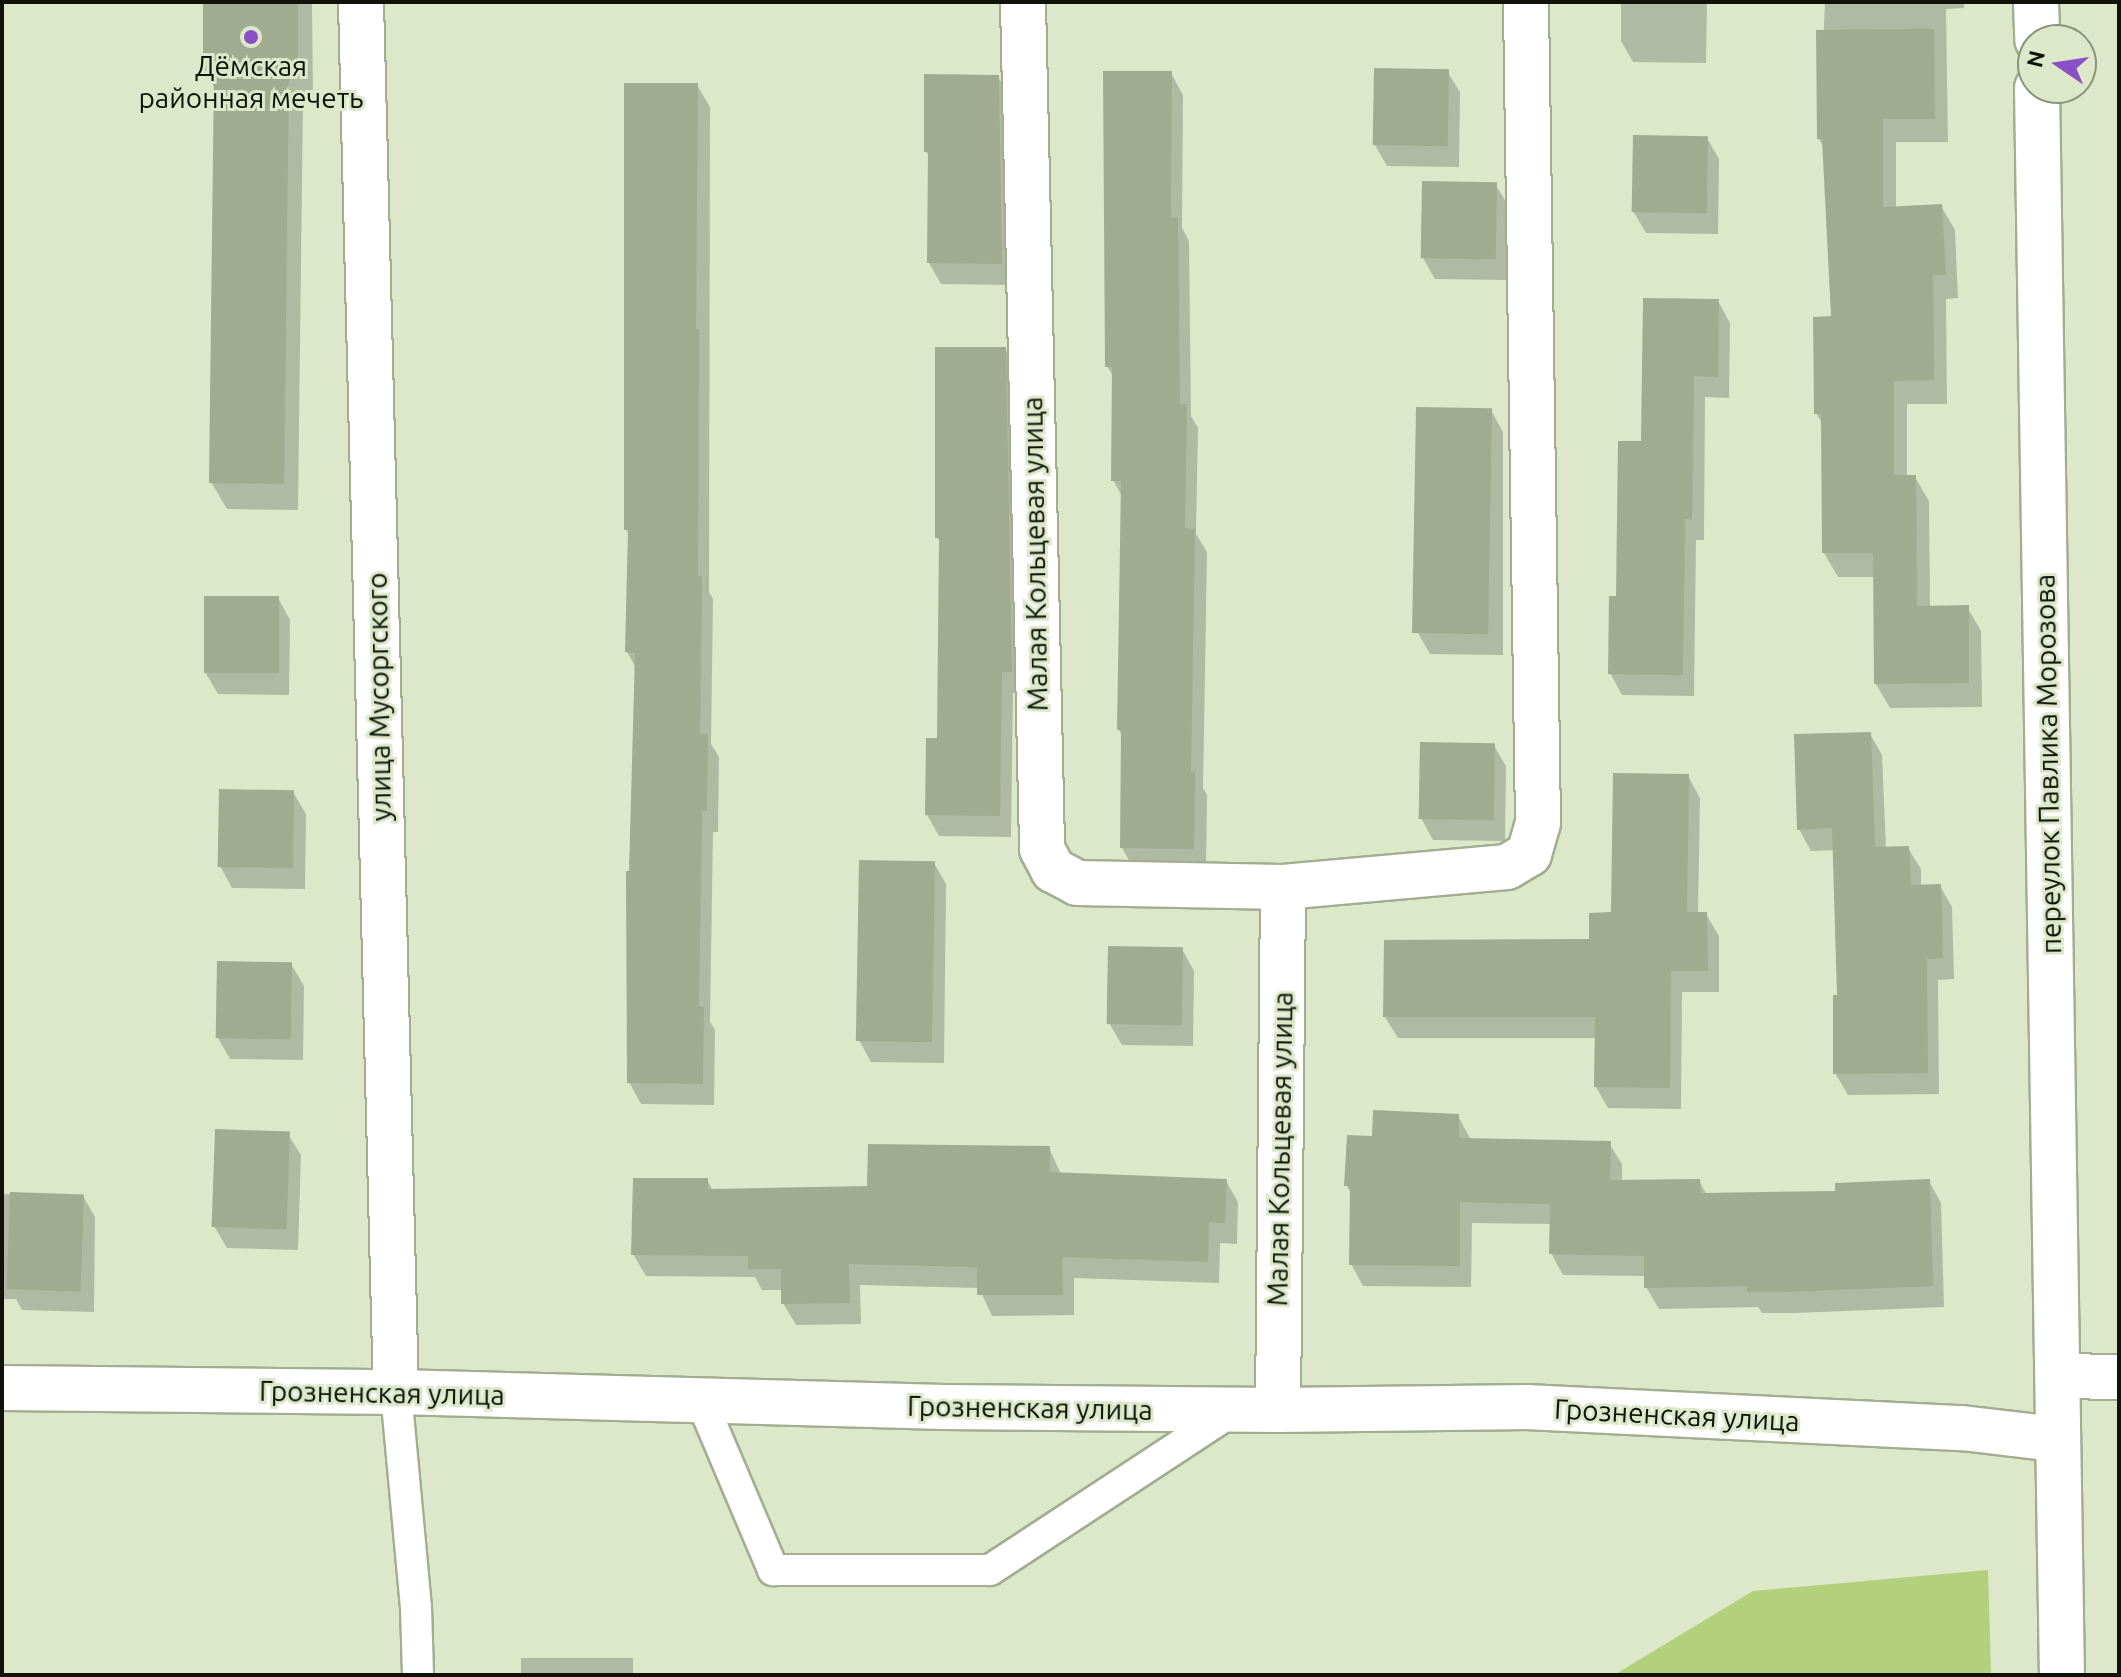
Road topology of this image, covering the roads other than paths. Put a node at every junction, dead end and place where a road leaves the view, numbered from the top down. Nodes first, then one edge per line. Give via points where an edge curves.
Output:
1 (361, 2) edge
2 (1023, 2) edge
3 (1526, 2) edge
4 (2036, 2) edge
5 (2037, 24) edge
6 (2037, 104) edge
7 (1283, 887) junction
8 (2058, 1376) junction
9 (2119, 1377) edge
10 (2, 1388) edge
11 (396, 1392) junction
12 (701, 1400) junction
13 (1234, 1410) junction
14 (1278, 1410) junction
15 (2056, 1439) junction
16 (418, 1675) edge
17 (2062, 1675) edge

1 - 11 street, улица Мусоргского
2 - 7 street, Малая Кольцевая улица via 1042,849 1053,870 1077,883
3 - 7 street, Малая Кольцевая улица via 1538,823 1529,854 1507,867
4 - 5 street
6 - 8 street, переулок Павлика Морозова
7 - 14 street, Малая Кольцевая улица
8 - 9 street
8 - 15 street, переулок Павлика Морозова
10 - 11 street, Грозненская улица
11 - 12 street, Грозненская улица
11 - 16 lane
12 - 13 street, Грозненская улица
12 - 13 lane via 773,1570 990,1570
13 - 14 street, Грозненская улица
14 - 15 street, Грозненская улица via 1526,1407 1962,1428
15 - 17 street, переулок Павлика Морозова

